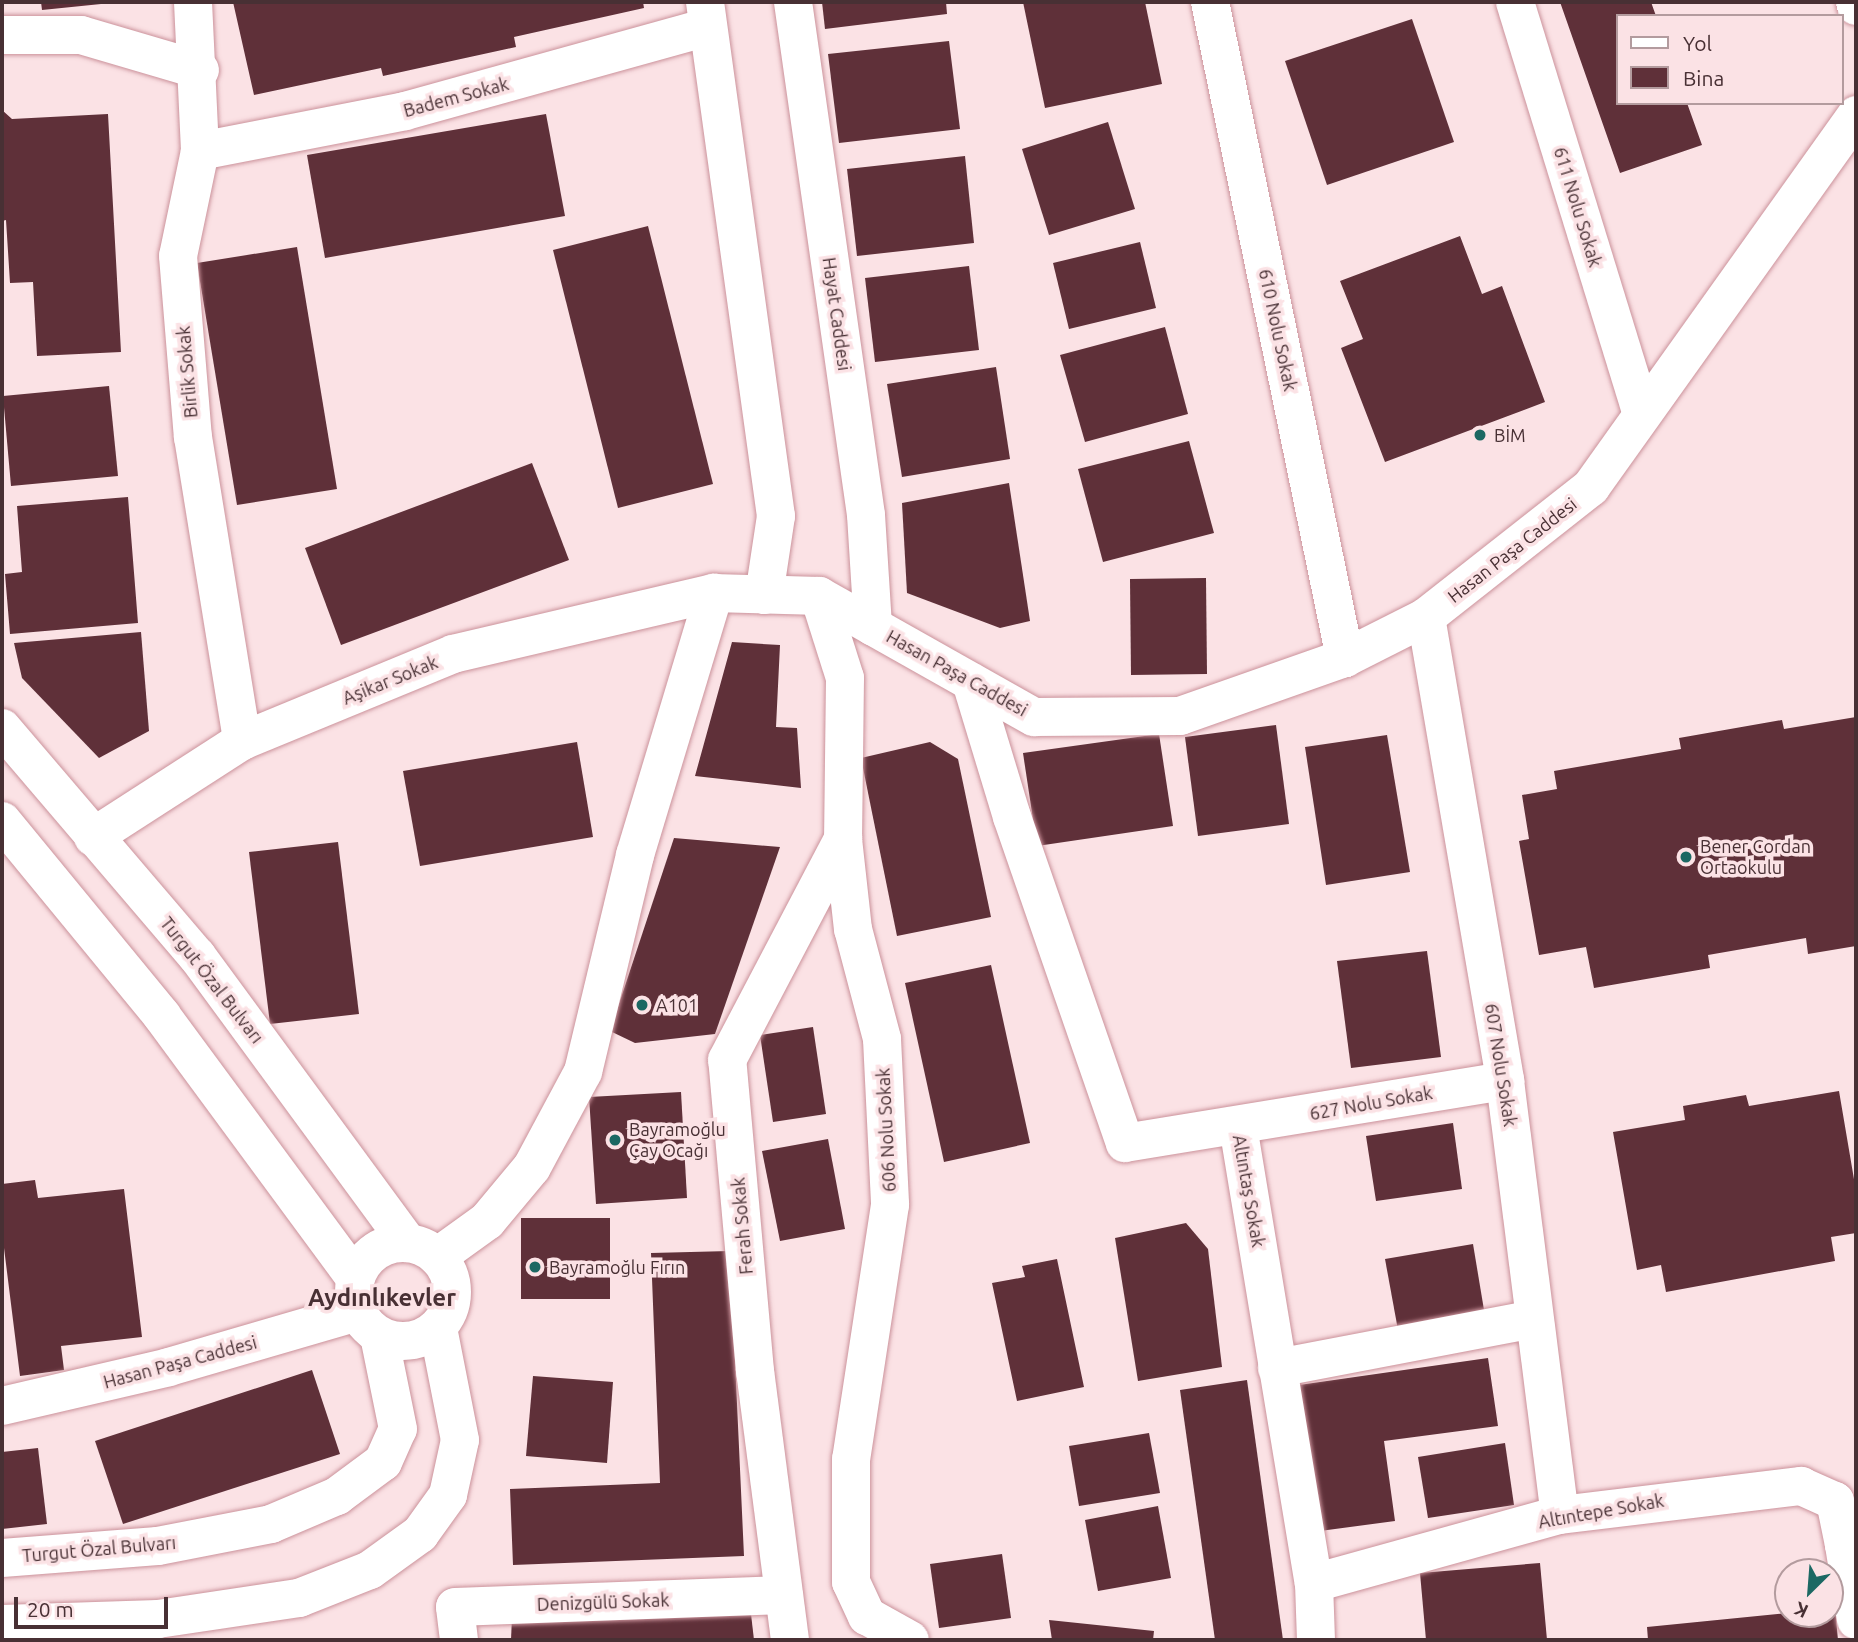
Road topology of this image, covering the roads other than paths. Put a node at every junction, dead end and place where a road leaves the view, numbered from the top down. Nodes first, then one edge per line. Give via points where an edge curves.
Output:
1 (193, 2) edge
2 (793, 2) edge
3 (1210, 2) edge
4 (1516, 2) edge
5 (706, 14) edge
6 (2, 35) edge
7 (200, 70) junction
8 (1856, 115) edge
9 (200, 151) junction
10 (1641, 412) junction
11 (714, 593) junction
12 (764, 594) junction
13 (819, 596) junction
14 (1426, 617) junction
15 (873, 626) junction
16 (1345, 658) junction
17 (971, 682) junction
18 (2, 728) edge
19 (242, 741) junction
20 (2, 821) edge
21 (93, 837) junction
22 (842, 839) junction
23 (1504, 1081) junction
24 (1238, 1126) junction
25 (423, 1250) junction
26 (364, 1308) junction
27 (1534, 1319) junction
28 (438, 1328) junction
29 (1277, 1368) junction
30 (2, 1406) edge
31 (1560, 1515) junction
32 (1850, 1544) edge
33 (2, 1558) edge
34 (1314, 1583) junction
35 (784, 1595) junction
36 (1856, 1620) edge
37 (2, 1624) edge
38 (459, 1640) edge
39 (790, 1640) edge
40 (910, 1640) edge
41 (1316, 1640) edge

1 - 7 street, Birlik Sokak
2 - 15 street, Hayat Caddesi via 866,515
3 - 16 street, 610 Nolu Sokak
4 - 10 street, 611 Nolu Sokak
5 - 9 street, Badem Sokak via 405,111
5 - 12 street via 776,516
6 - 7 street via 80,35
7 - 9 street, Birlik Sokak
8 - 10 street, Hasan Paşa Caddesi
9 - 19 street, Birlik Sokak via 178,256 193,437
10 - 14 street, Hasan Paşa Caddesi via 1591,487
11 - 12 street, Hasan Paşa Caddesi
11 - 19 street, Aşikar Sokak via 453,654
11 - 25 street via 635,855 583,1072 532,1167 487,1221
12 - 13 street, Hasan Paşa Caddesi
13 - 15 street, Hasan Paşa Caddesi
13 - 22 street, 606 Nolu Sokak via 845,678
14 - 16 street, Hasan Paşa Caddesi
14 - 23 street, 607 Nolu Sokak
15 - 17 street, Hasan Paşa Caddesi
16 - 17 street, Hasan Paşa Caddesi via 1180,716 1034,717
17 - 24 street, Altıntaş Sokak via 1012,817 1125,1143
18 - 21 street, Turgut Özal Bulvarı
19 - 21 street, Aşikar Sokak
20 - 26 street, Turgut Özal Bulvarı via 162,1016
21 - 25 street, Turgut Özal Bulvarı via 197,956
22 - 35 street, Ferah Sokak via 727,1060 755,1371
22 - 40 street, 606 Nolu Sokak via 853,929 882,1039 890,1205 851,1459 851,1582 867,1616
23 - 24 street, 627 Nolu Sokak
23 - 27 street, 607 Nolu Sokak
24 - 29 street, Altıntaş Sokak
25 - 26 street via 375,1251
25 - 28 street via 452,1284 452,1300
26 - 28 street via 410,1342
26 - 30 street, Hasan Paşa Caddesi via 169,1367
26 - 33 street, Turgut Özal Bulvarı via 398,1429 383,1462 337,1496 271,1524 158,1546
27 - 29 street
27 - 31 street, 607 Nolu Sokak
28 - 37 street via 460,1440 448,1495 419,1534 370,1570 299,1598 158,1619
29 - 34 street, Altıntaş Sokak
31 - 32 street, Altıntepe Sokak via 1671,1498 1801,1486 1835,1501
31 - 34 street, Altıntepe Sokak
32 - 36 street
34 - 41 street, Altıntaş Sokak
35 - 38 street, Denizgülü Sokak via 455,1607
35 - 39 street, Ferah Sokak

